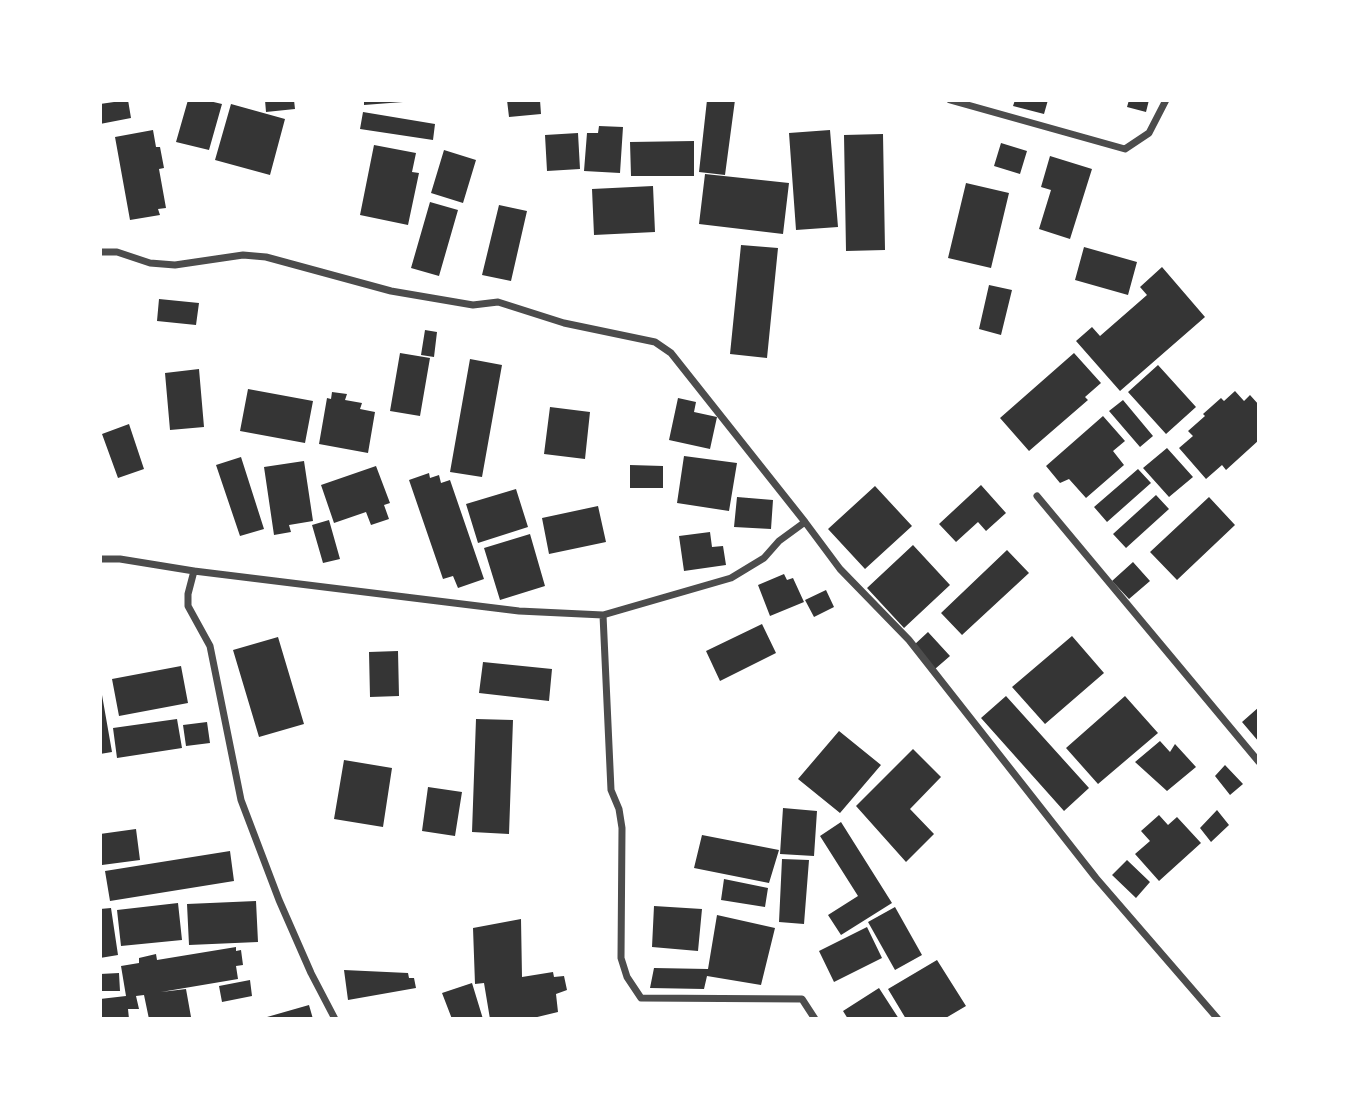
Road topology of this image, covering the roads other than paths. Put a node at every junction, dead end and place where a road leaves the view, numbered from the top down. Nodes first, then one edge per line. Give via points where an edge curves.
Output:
1 (950, 100) edge
2 (1166, 100) edge
3 (100, 252) edge
4 (1037, 496) dead end
5 (805, 522) junction
6 (100, 559) edge
7 (194, 571) junction
8 (603, 615) junction
9 (1259, 762) edge
10 (335, 1019) edge
11 (815, 1019) edge
12 (1218, 1019) edge

1 - 2 street via 1125,149 1149,133
3 - 5 street via 175,265 243,255 266,257 391,291 474,304 498,302 564,323 655,342 671,353
4 - 9 street
5 - 8 street via 764,558 731,578
5 - 12 street via 840,569 909,640 1097,878
6 - 7 street
7 - 8 street via 519,611
7 - 10 street via 188,606 210,646 241,800 279,900
8 - 11 street via 611,790 622,828 621,958 627,977 641,998 802,999

